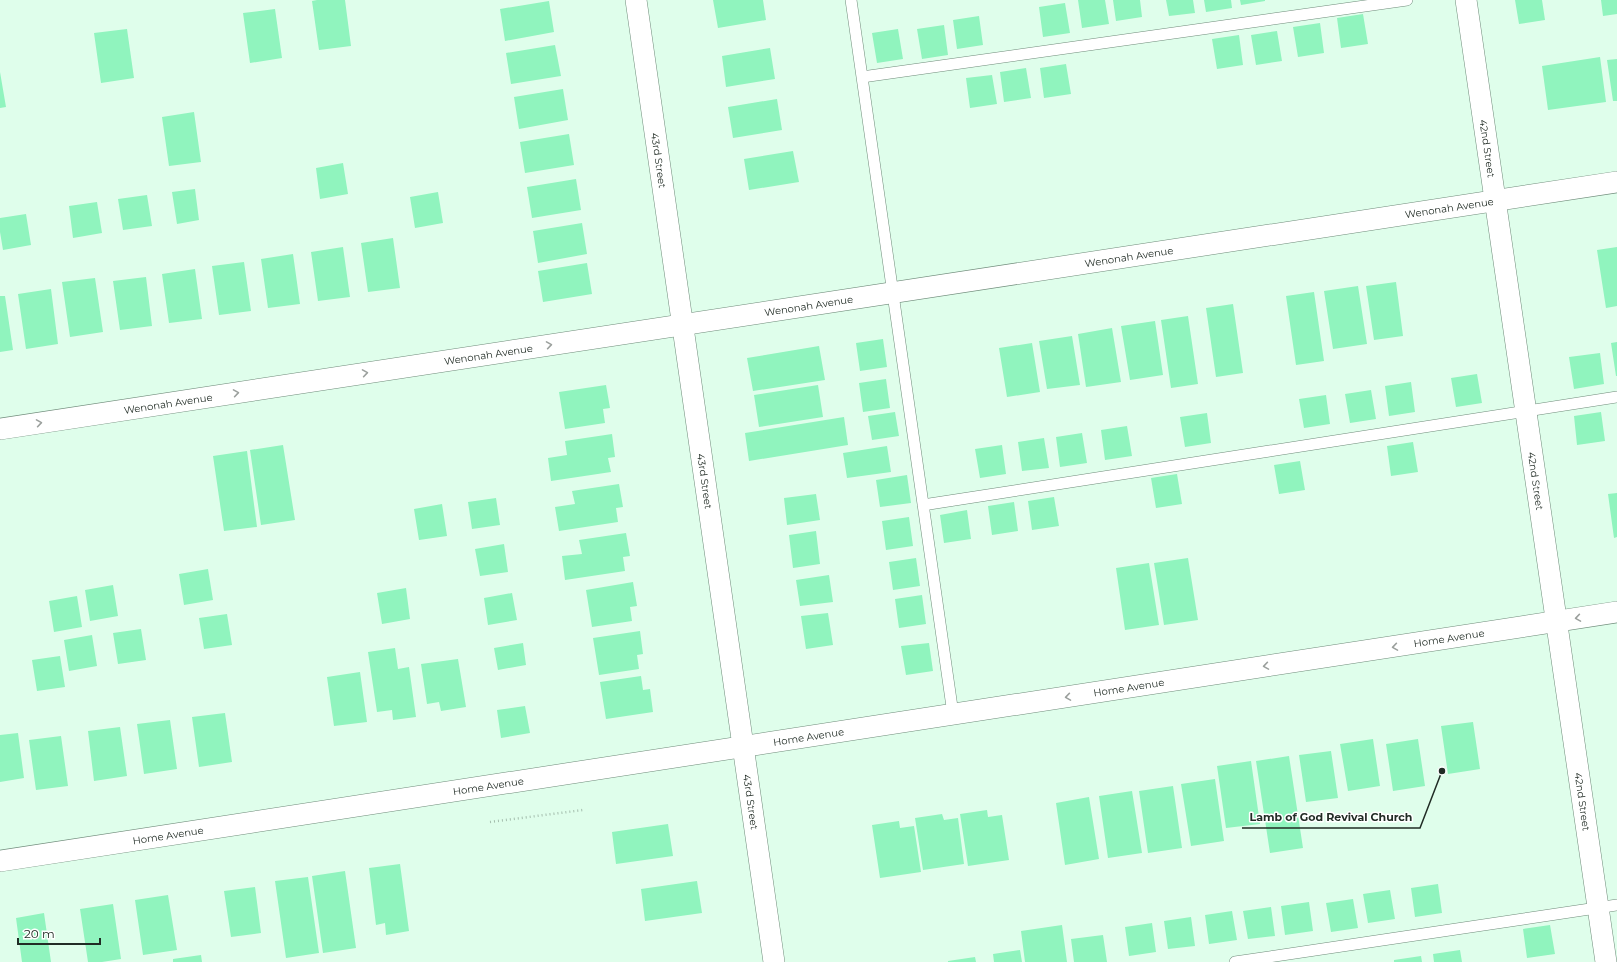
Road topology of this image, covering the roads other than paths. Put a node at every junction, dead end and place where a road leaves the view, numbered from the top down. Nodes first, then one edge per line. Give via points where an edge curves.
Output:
1 (636, 0) edge
2 (851, 0) edge
3 (1408, 0) edge
4 (1466, 0) edge
5 (862, 78) junction
6 (1617, 182) edge
7 (1495, 200) junction
8 (892, 292) junction
9 (682, 324) junction
10 (1617, 397) edge
11 (1526, 411) junction
12 (0, 429) edge
13 (923, 505) junction
14 (1617, 612) edge
15 (1556, 622) junction
16 (952, 714) junction
17 (743, 746) junction
18 (0, 861) edge
19 (1608, 906) edge
20 (774, 962) edge
21 (1234, 962) edge
22 (1606, 962) edge

1 - 9 street, 43rd Street
2 - 5 lane
3 - 5 lane
4 - 7 street, 42nd Street
5 - 8 lane
6 - 7 street, Wenonah Avenue
7 - 8 street, Wenonah Avenue
7 - 11 street, 42nd Street
8 - 9 street, Wenonah Avenue
8 - 13 lane
12 -> 9 street, Wenonah Avenue
9 - 17 street, 43rd Street
10 - 11 lane
11 - 13 lane
11 - 15 street, 42nd Street
13 - 16 lane
14 -> 15 street, Home Avenue
15 -> 16 street, Home Avenue
15 - 19 street, 42nd Street
16 - 17 street, Home Avenue
17 - 18 street, Home Avenue
17 - 20 street, 43rd Street
19 - 21 lane
19 - 22 street, 42nd Street

